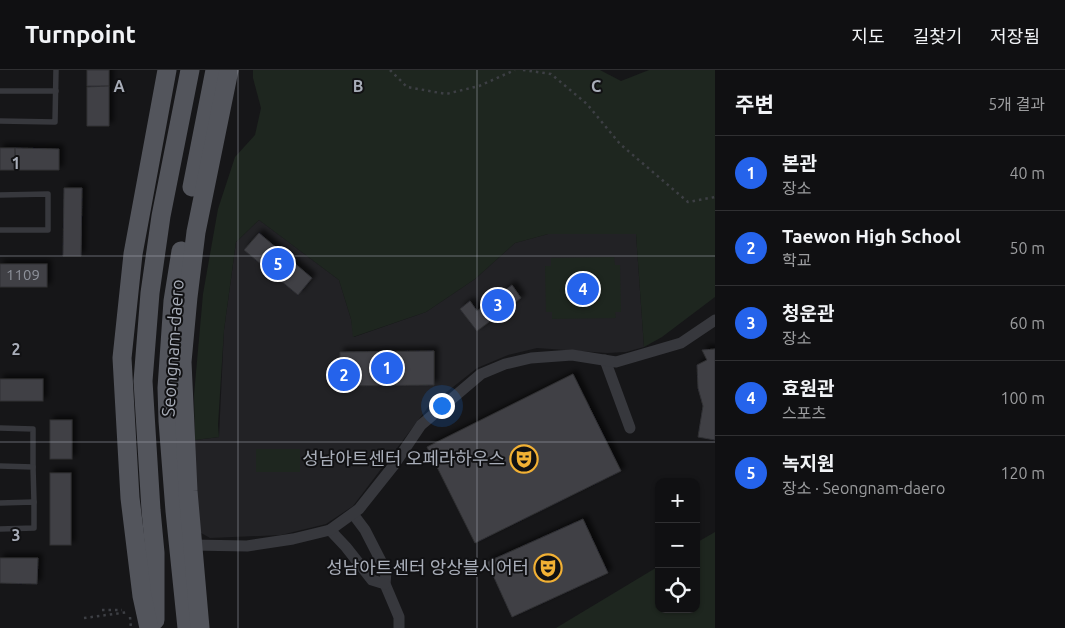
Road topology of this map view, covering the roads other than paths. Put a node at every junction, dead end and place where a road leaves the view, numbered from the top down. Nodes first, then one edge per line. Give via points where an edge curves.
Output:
1 (56, 70) edge
2 (167, 70) edge
3 (190, 70) edge
4 (215, 70) edge
5 (229, 70) edge
6 (0, 91) edge
7 (56, 91) junction
8 (0, 121) edge
9 (0, 195) edge
10 (0, 230) edge
11 (715, 320) edge
12 (605, 360) junction
13 (0, 428) edge
14 (630, 428) dead end
15 (0, 466) edge
16 (33, 467) junction
17 (0, 502) edge
18 (34, 502) junction
19 (353, 514) junction
20 (0, 529) edge
21 (330, 530) junction
22 (192, 545) junction
23 (385, 584) junction
24 (149, 628) edge
25 (155, 628) edge
26 (187, 628) edge
27 (200, 628) edge
28 (399, 628) edge

1 - 7 lane
2 - 24 main road via 134,246 122,358 130,498
3 - 25 main road, Seongnam-daero via 161,216 150,293 143,380 155,553
4 - 26 main road, Seongnam-daero via 173,301 167,388 174,511
5 - 22 main road via 196,232 184,330 182,362
6 - 7 lane
7 - 8 lane via 55,122
9 - 10 lane via 48,194 48,230
11 - 12 street via 681,343 616,362
12 - 14 street
12 - 19 street via 572,355 531,358 481,374 421,425 394,465
13 - 16 lane via 33,429
15 - 16 lane
16 - 18 lane
17 - 18 lane
18 - 20 lane via 34,528
19 - 21 street
19 - 23 street via 378,552 386,571
21 - 22 street via 247,546
21 - 23 street via 372,580
22 - 27 main road
23 - 28 street via 399,617

